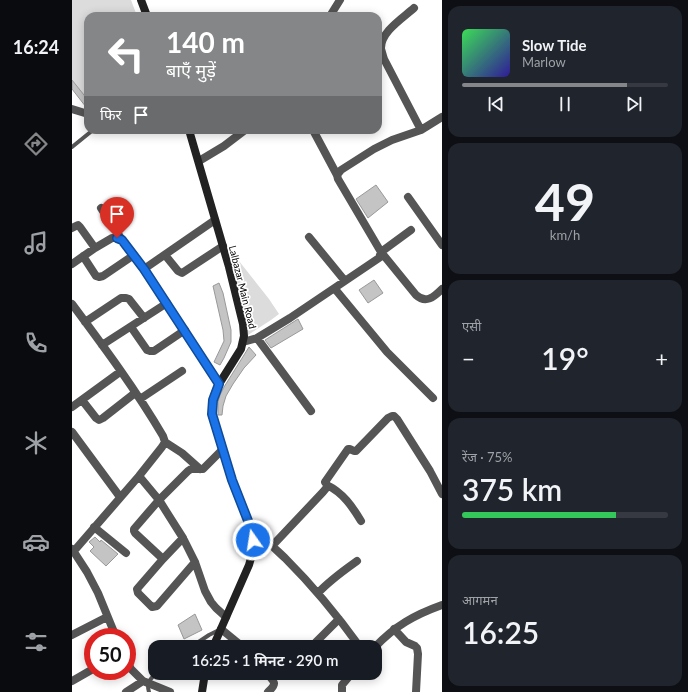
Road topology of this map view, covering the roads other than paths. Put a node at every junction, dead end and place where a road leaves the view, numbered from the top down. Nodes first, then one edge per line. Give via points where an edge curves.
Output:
1 (141, 0) edge
2 (340, 0) edge
3 (414, 8) dead end
4 (146, 12) edge
5 (332, 12) edge
6 (382, 43) edge
7 (382, 52) edge
8 (72, 109) edge
9 (84, 113) edge
10 (442, 117) edge
11 (420, 130) junction
12 (88, 134) edge
13 (190, 134) edge
14 (240, 134) edge
15 (315, 134) edge
16 (72, 147) edge
17 (199, 161) junction
18 (337, 175) junction
19 (408, 197) dead end
20 (101, 208) dead end
21 (215, 220) junction
22 (72, 228) edge
23 (411, 230) dead end
24 (309, 237) dead end
25 (122, 240) junction
26 (442, 245) edge
27 (223, 246) junction
28 (95, 248) junction
29 (381, 252) junction
30 (134, 255) junction
31 (165, 255) junction
32 (83, 256) junction
33 (72, 264) edge
34 (144, 269) junction
35 (345, 281) junction
36 (335, 289) junction
37 (442, 290) edge
38 (167, 303) junction
39 (72, 304) edge
40 (144, 318) junction
41 (86, 322) junction
42 (131, 327) junction
43 (185, 330) junction
44 (257, 338) junction
45 (243, 342) junction
46 (102, 345) junction
47 (182, 371) dead end
48 (120, 372) junction
49 (219, 384) junction
50 (138, 396) junction
51 (433, 398) dead end
52 (82, 400) junction
53 (72, 407) edge
54 (311, 412) dead end
55 (72, 432) edge
56 (165, 442) junction
57 (222, 450) junction
58 (200, 469) junction
59 (139, 476) junction
60 (327, 484) junction
61 (442, 494) edge
62 (120, 498) junction
63 (159, 500) junction
64 (361, 521) dead end
65 (94, 527) junction
66 (252, 531) junction
67 (183, 538) junction
68 (272, 546) junction
69 (73, 550) edge
70 (126, 553) dead end
71 (162, 559) junction
72 (357, 561) dead end
73 (195, 562) junction
74 (318, 593) junction
75 (442, 605) edge
76 (107, 617) junction
77 (226, 617) junction
78 (339, 619) junction
79 (112, 628) edge
80 (222, 629) junction
81 (394, 629) junction
82 (72, 635) edge
83 (202, 640) edge
84 (216, 640) edge
85 (235, 640) edge
86 (318, 640) edge
87 (355, 640) edge
88 (381, 640) edge
89 (136, 673) edge
90 (84, 674) edge
91 (148, 679) edge
92 (204, 680) edge
93 (273, 680) edge
94 (346, 680) edge
95 (72, 681) edge
96 (145, 681) junction
97 (126, 692) edge
98 (149, 692) edge
99 (170, 692) edge
100 (202, 692) edge
101 (268, 692) edge
102 (342, 692) edge
103 (416, 692) edge

1 - 4 main road
2 - 5 street
3 - 6 street via 393,26
7 - 11 street
8 - 9 street
10 - 11 street
11 - 18 street via 374,149
12 - 16 lane
13 - 17 main road, Lalbazar Main Road
14 - 17 street
15 - 18 street
17 - 21 main road, Lalbazar Main Road
18 - 29 street
19 - 26 street
20 - 25 street
21 - 27 main road, Lalbazar Main Road
21 - 31 street
22 - 28 street via 80,226
23 - 29 street
24 - 35 street
25 - 28 street via 112,238
25 - 30 street
27 - 31 street via 182,273
27 - 45 main road, Lalbazar Main Road via 243,324
28 - 32 street
29 - 35 street via 379,258
29 - 37 street via 422,300
30 - 32 street via 99,277
30 - 34 street
31 - 34 street
32 - 33 street
34 - 38 street
35 - 36 street
36 - 44 street
36 - 51 street via 387,352
38 - 40 street
38 - 43 street
39 - 41 street
40 - 41 street via 129,299 121,298
40 - 42 street
41 - 46 street
42 - 43 street via 150,352
42 - 46 street
43 - 49 street
44 - 45 street
44 - 54 street
45 - 49 main road, Lalbazar Main Road
46 - 48 street
47 - 50 street
48 - 50 street
48 - 52 street
49 - 57 main road, Lalbazar Main Road via 213,400 212,414
50 - 52 street via 99,420
50 - 56 street
52 - 53 street
55 - 62 street
56 - 58 street
56 - 59 street
57 - 58 street via 206,467
57 - 66 main road, Lalbazar Main Road
58 - 63 street via 188,471
59 - 62 street
59 - 63 street
60 - 61 street via 325,482 348,449 356,451 388,418 394,416
60 - 64 street via 350,503
60 - 68 street via 328,486
62 - 65 street
63 - 67 street
63 - 71 street via 134,531
65 - 69 street
65 - 70 street
66 - 68 street
66 - 77 main road, Lalbazar Main Road via 253,551 249,565
67 - 71 street
67 - 73 street
68 - 74 street
69 - 76 street via 98,593
71 - 73 street via 137,588 138,593 152,607 157,606
72 - 74 street
73 - 77 street via 211,602
74 - 78 street
75 - 81 street
76 - 79 street
76 - 82 street
77 - 80 main road, Lalbazar Main Road
78 - 86 street
78 - 87 street
80 - 83 lane
80 - 84 main road, Lalbazar Main Road
80 - 85 street
81 - 88 street
81 - 103 street via 406,642 417,648
89 - 96 street
90 - 95 street
91 - 96 lane
92 - 100 main road
93 - 101 street via 274,687
94 - 102 street via 342,685
96 - 97 street
96 - 98 lane
96 - 99 street

